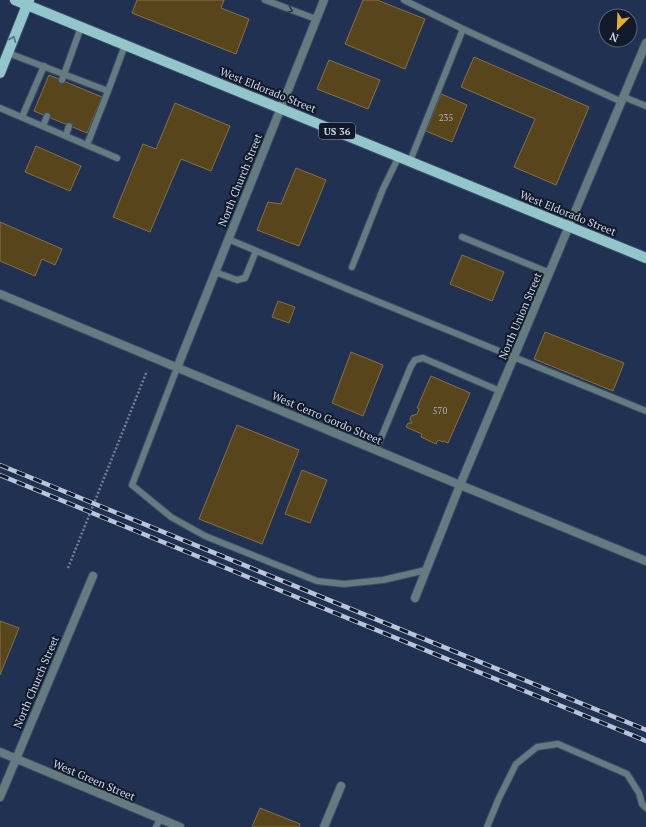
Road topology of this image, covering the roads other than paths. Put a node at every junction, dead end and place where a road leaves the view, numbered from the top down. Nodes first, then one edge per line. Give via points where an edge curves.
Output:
1 (15, 0) edge
2 (265, 0) edge
3 (324, 0) edge
4 (404, 0) edge
5 (28, 2) edge
6 (316, 19) junction
7 (81, 27) junction
8 (463, 29) junction
9 (646, 43) edge
10 (125, 45) junction
11 (8, 53) junction
12 (44, 66) junction
13 (0, 73) edge
14 (64, 74) junction
15 (62, 80) dead end
16 (87, 83) junction
17 (84, 90) dead end
18 (108, 91) junction
19 (623, 100) junction
20 (646, 106) edge
21 (280, 107) junction
22 (0, 108) edge
23 (47, 116) dead end
24 (22, 117) junction
25 (43, 126) junction
26 (69, 126) dead end
27 (66, 135) junction
28 (87, 145) junction
29 (399, 156) junction
30 (117, 158) dead end
31 (410, 161) junction
32 (570, 227) junction
33 (462, 237) dead end
34 (228, 239) junction
35 (256, 251) junction
36 (646, 258) edge
37 (352, 267) dead end
38 (215, 272) junction
39 (550, 274) junction
40 (0, 294) edge
41 (514, 358) junction
42 (177, 368) junction
43 (500, 391) junction
44 (646, 412) edge
45 (376, 450) junction
46 (460, 485) junction
47 (646, 561) edge
48 (426, 570) junction
49 (93, 576) dead end
50 (415, 598) dead end
51 (0, 752) edge
52 (16, 759) junction
53 (342, 786) dead end
54 (0, 797) edge
55 (646, 808) edge
56 (160, 819) junction
57 (156, 827) edge
58 (180, 827) edge
59 (324, 827) edge
60 (487, 827) edge

1 - 5 main road, West Eldorado Street / US 36
2 -> 6 lane
3 - 6 street, North Church Street
4 - 8 lane
5 - 7 main road, West Eldorado Street / US 36
11 -> 5 main road
6 - 21 street, North Church Street
7 - 10 main road, West Eldorado Street / US 36
7 - 14 lane
8 - 19 lane
8 - 31 lane
9 - 19 street, North Union Street
10 - 18 lane
10 - 21 main road, West Eldorado Street / US 36
11 - 12 lane
11 - 13 main road
12 - 14 lane
12 - 24 lane
14 - 15 lane
14 - 16 lane
16 - 17 lane
16 - 18 lane
18 - 28 lane
19 - 20 lane
19 - 32 street, North Union Street
21 - 29 main road, West Eldorado Street / US 36
21 - 34 street, North Church Street
22 - 24 lane
23 - 25 lane
24 - 25 lane
25 - 27 lane
26 - 27 lane
27 - 28 lane
28 - 30 lane
29 - 31 main road, West Eldorado Street / US 36
29 - 37 lane
31 - 32 main road, West Eldorado Street / US 36
32 - 36 main road, West Eldorado Street / US 36
32 - 39 street, North Union Street
33 - 39 lane
34 - 35 lane
34 - 38 street, North Church Street
35 - 38 lane via 245,278 237,280
35 - 41 lane
38 - 42 street, North Church Street
39 - 41 street, North Union Street
40 - 42 street, West Cerro Gordo Street
41 - 43 street, North Union Street
41 - 44 lane
42 - 45 street, West Cerro Gordo Street
42 - 48 lane via 132,485 171,517 205,536 317,581 344,584 383,580
43 - 45 lane via 424,358 415,360
43 - 46 street, North Union Street
45 - 46 street, West Cerro Gordo Street
46 - 47 street, West Cerro Gordo Street
46 - 48 street, North Union Street
48 - 50 street, North Union Street
49 - 52 street, North Church Street
51 - 52 street, West Green Street
52 - 54 street, North Church Street
52 - 56 street, West Green Street
53 - 59 street
55 - 60 lane via 627,774 558,744 537,747 516,764
56 - 57 lane
56 - 58 street, West Green Street

